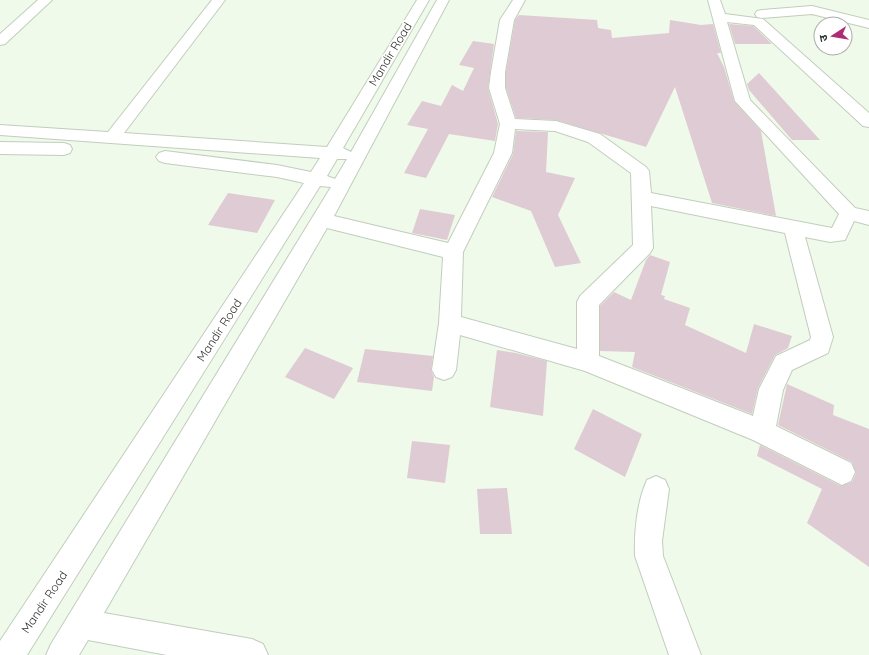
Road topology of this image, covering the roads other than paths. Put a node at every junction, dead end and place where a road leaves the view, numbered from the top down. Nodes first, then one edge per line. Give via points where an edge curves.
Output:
1 (46, 0) edge
2 (219, 0) edge
3 (423, 0) edge
4 (443, 0) edge
5 (518, 0) edge
6 (714, 0) edge
7 (766, 0) edge
8 (812, 10) junction
9 (869, 11) edge
10 (719, 17) junction
11 (760, 18) junction
12 (869, 24) edge
13 (416, 30) junction
14 (0, 41) edge
15 (869, 122) edge
16 (508, 124) junction
17 (0, 130) edge
18 (112, 138) junction
19 (0, 148) edge
20 (331, 153) junction
21 (357, 156) junction
22 (316, 179) junction
23 (341, 184) junction
24 (642, 198) junction
25 (849, 213) junction
26 (869, 218) edge
27 (322, 220) junction
28 (793, 228) junction
29 (453, 252) junction
30 (450, 323) junction
31 (588, 362) junction
32 (444, 370) dead end
33 (762, 432) junction
34 (842, 472) dead end
35 (656, 490) dead end
36 (81, 624) junction
37 (9, 655) edge
38 (62, 655) edge
39 (252, 655) edge
40 (685, 655) edge

1 - 14 street
2 - 18 street
3 - 13 street, Mandir Road
4 - 13 street, Mandir Road
5 - 16 street via 507,20 498,72 498,88
6 - 10 street
7 - 11 street
8 - 9 street
8 - 11 street
8 - 12 street
10 - 11 street
10 - 25 street via 743,101
11 - 15 street
13 - 20 street, Mandir Road
13 - 21 street, Mandir Road
16 - 24 street via 556,126 594,138 640,171
16 - 29 street via 503,154
17 - 18 street
18 - 20 street
19 - 22 street via 80,150 196,160
20 - 21 street
20 - 22 street, Mandir Road
21 - 23 street, Mandir Road
22 - 23 street
22 - 37 street, Mandir Road
23 - 27 street, Mandir Road
24 - 28 street
24 - 31 street via 643,248 588,302
25 - 26 street
25 - 28 street via 838,235
27 - 29 street
27 - 36 street, Mandir Road
28 - 33 street via 822,337 820,346 784,362 771,389
29 - 30 street
30 - 31 street
30 - 32 street
31 - 33 street
33 - 34 street
35 - 40 street via 648,541 649,556
36 - 38 street, Mandir Road
36 - 39 street

